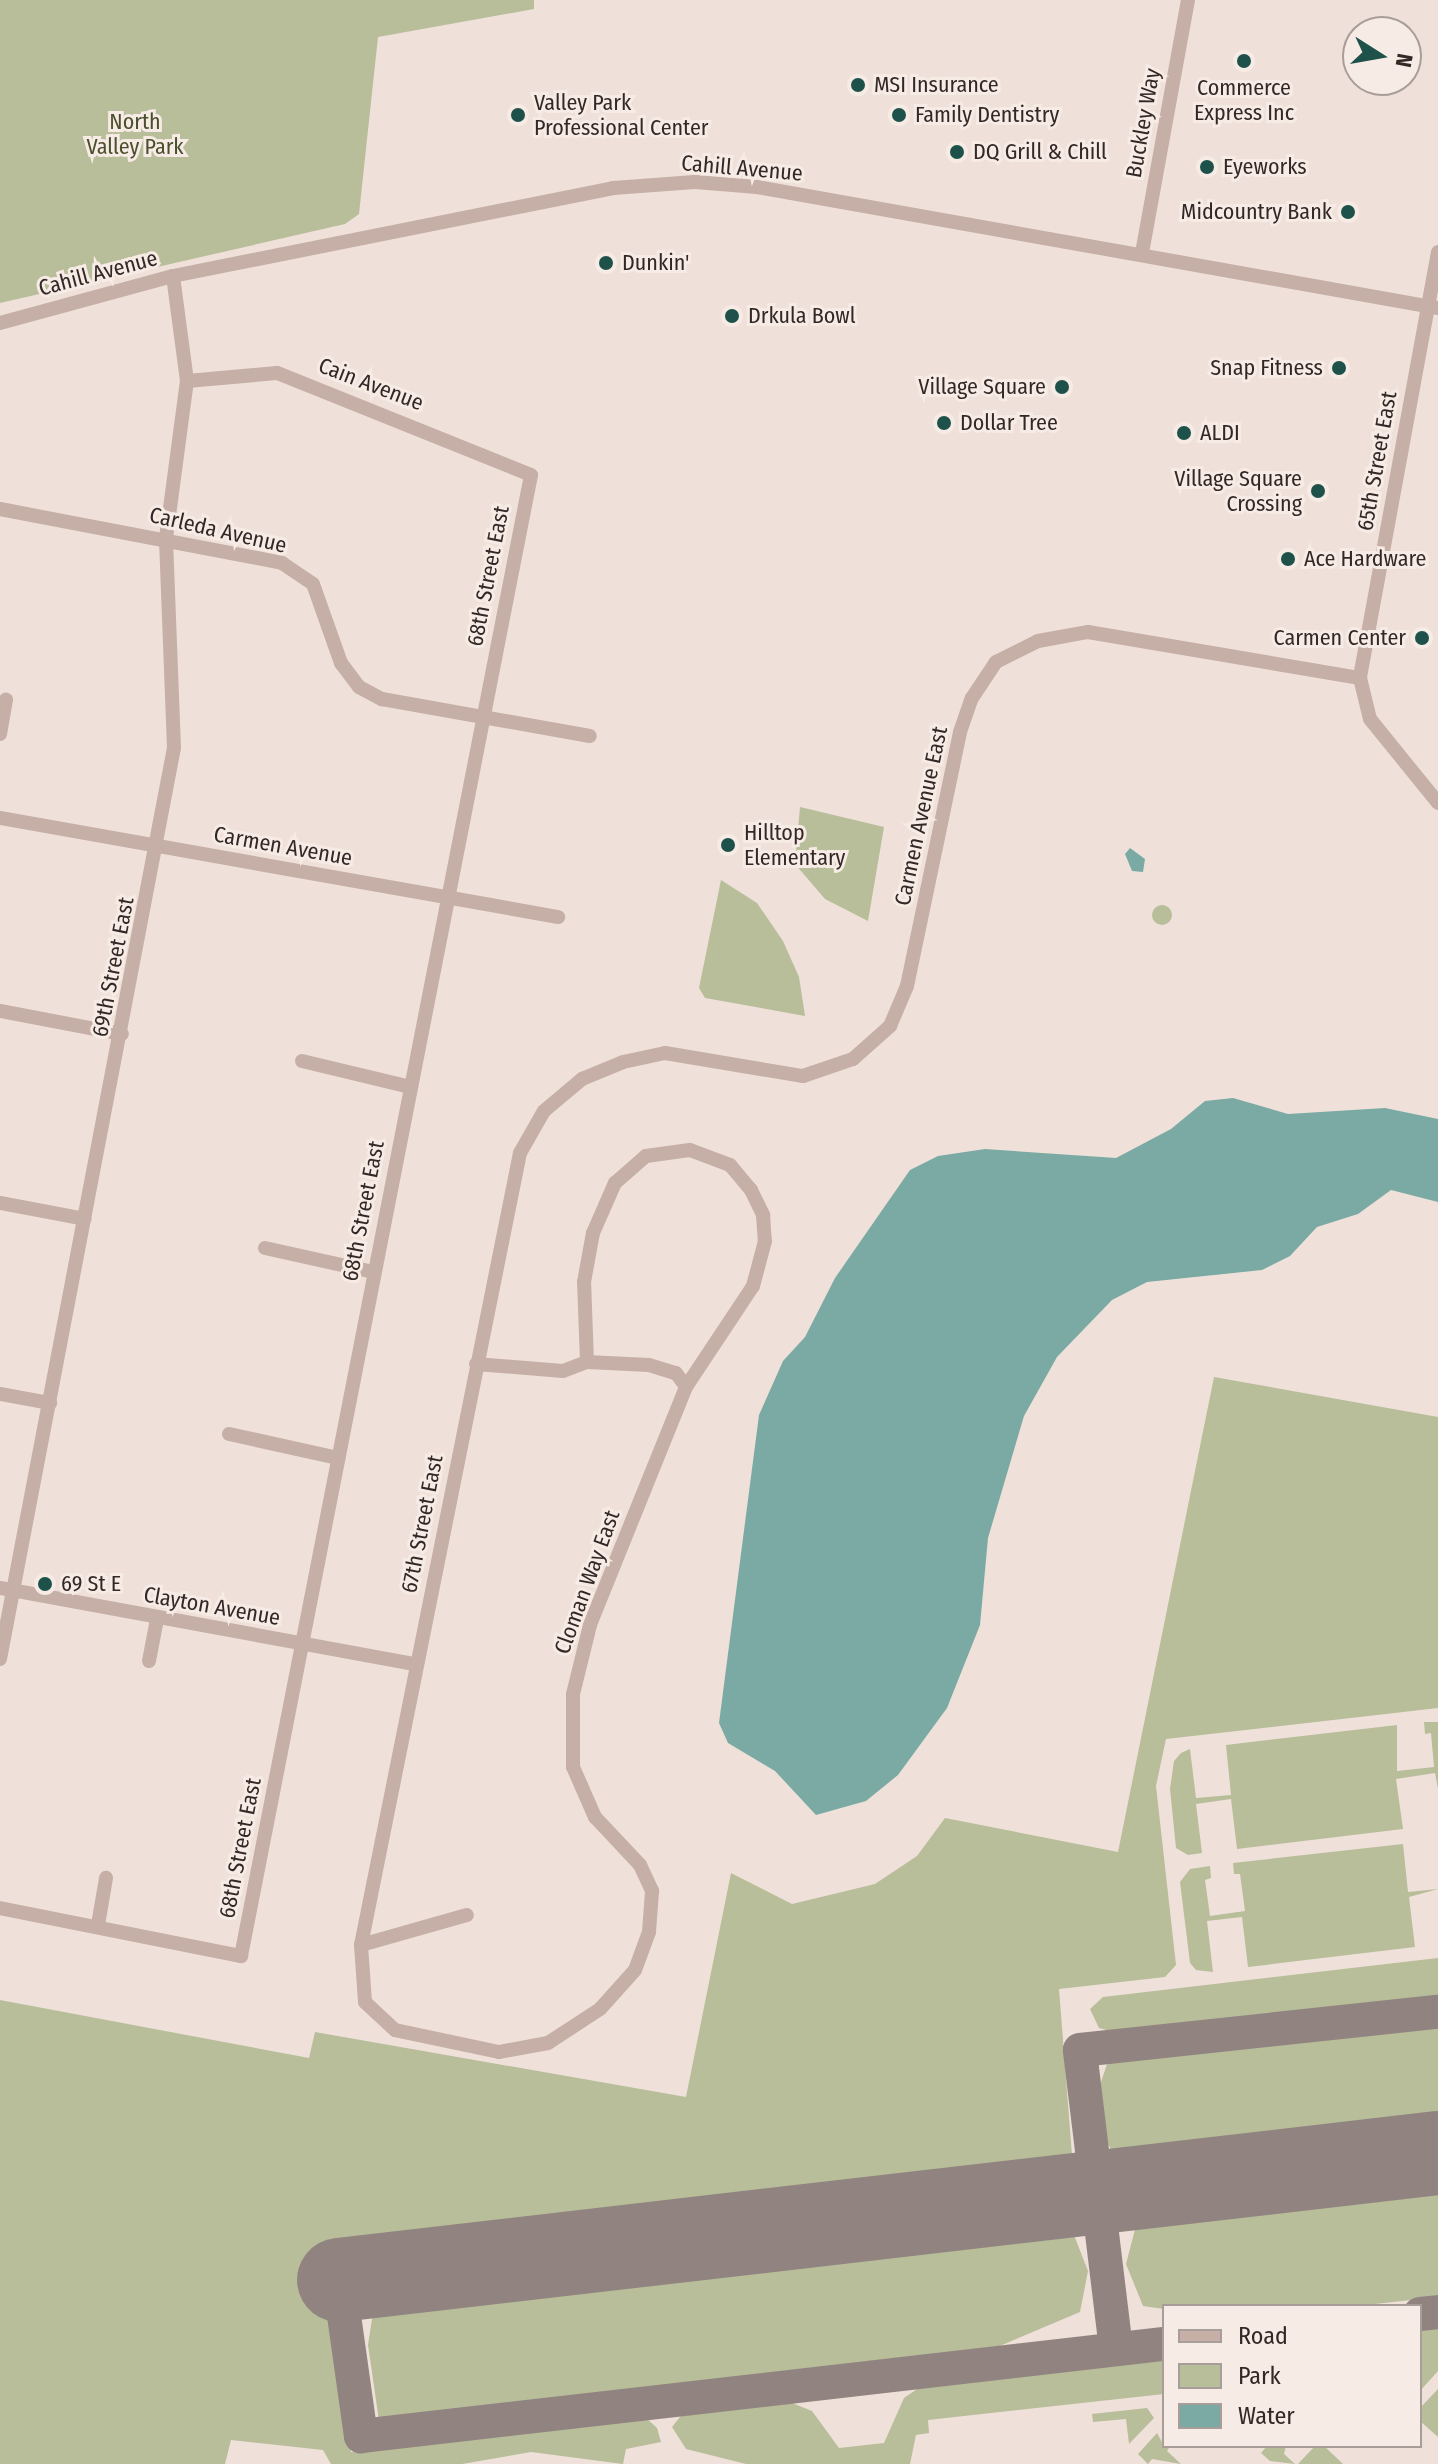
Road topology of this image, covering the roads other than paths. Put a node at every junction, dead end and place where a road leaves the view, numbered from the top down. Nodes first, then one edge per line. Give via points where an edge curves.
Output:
1 (1188, 0) edge
2 (1438, 252) edge
3 (1142, 253) junction
4 (173, 276) junction
5 (1433, 307) edge
6 (0, 323) edge
7 (187, 381) junction
8 (531, 475) joint
9 (0, 509) edge
10 (166, 538) junction
11 (1360, 678) junction
12 (6, 700) dead end
13 (482, 719) junction
14 (0, 734) edge
15 (590, 736) dead end
16 (1438, 803) edge
17 (0, 818) edge
18 (159, 846) junction
19 (447, 899) junction
20 (558, 917) dead end
21 (0, 1011) edge
22 (122, 1034) junction
23 (302, 1061) dead end
24 (582, 1079) joint
25 (410, 1087) junction
26 (0, 1203) edge
27 (85, 1219) junction
28 (265, 1248) dead end
29 (373, 1272) junction
30 (587, 1362) junction
31 (476, 1364) junction
32 (686, 1387) junction
33 (0, 1394) edge
34 (50, 1403) junction
35 (229, 1434) dead end
36 (338, 1458) junction
37 (7, 1590) edge
38 (157, 1619) junction
39 (303, 1644) junction
40 (0, 1659) edge
41 (149, 1661) dead end
42 (416, 1664) junction
43 (106, 1878) dead end
44 (0, 1908) edge
45 (467, 1915) dead end
46 (98, 1925) junction
47 (361, 1945) junction
48 (365, 2002) joint

1 - 3 street, Buckley Way
2 - 5 street, 65th Street East
3 - 4 street, Cahill Avenue via 757,187 695,182 613,188
3 - 5 street, Cahill Avenue
4 - 6 street, Cahill Avenue
4 - 7 street, 69th Street East
5 - 11 street, 65th Street East
7 - 8 street, Cain Avenue via 277,373
7 - 10 street, 69th Street East
8 - 13 street, 68th Street East
9 - 10 street, Carleda Avenue
10 - 13 street, Carleda Avenue via 282,563 313,584 341,663 359,687 382,699
10 - 18 street, 69th Street East via 174,748
11 - 16 street via 1370,719
11 - 24 street, Carmen Avenue East via 1088,632 1038,641 996,662 972,698 960,732 907,986 890,1026 853,1059 803,1076 665,1053
12 - 14 street
13 - 15 street, Carleda Avenue
13 - 19 street, 68th Street East
17 - 18 street, Carmen Avenue
18 - 19 street, Carmen Avenue
18 - 22 street, 69th Street East
19 - 20 street, Carmen Avenue
19 - 25 street, 68th Street East
21 - 22 street
22 - 27 street, 69th Street East
23 - 25 street
24 - 31 street, 67th Street East via 544,1111 520,1153
25 - 29 street, 68th Street East
26 - 27 street
27 - 34 street, 69th Street East
28 - 29 street
29 - 36 street, 68th Street East
30 - 31 street via 563,1371
30 - 32 street via 649,1365 676,1373
30 - 32 street, Cloman Way East via 584,1282 593,1233 615,1183 646,1156 690,1150 730,1165 751,1190 763,1215 765,1241 753,1286
31 - 42 street, 67th Street East
32 - 48 street, Cloman Way East via 590,1625 573,1694 573,1767 595,1817 640,1865 652,1891 649,1932 635,1970 600,2009 548,2043 499,2052 395,2030
33 - 34 street
34 - 37 street, 69th Street East
35 - 36 street
36 - 39 street, 68th Street East
37 - 38 street, Clayton Avenue
37 - 40 street, 69th Street East
38 - 39 street, Clayton Avenue
38 - 41 street
39 - 42 street, Clayton Avenue
39 - 46 street, 68th Street East via 241,1956
42 - 47 street, 67th Street East
43 - 46 street
44 - 46 street
45 - 47 street
47 - 48 street, 67th Street East

